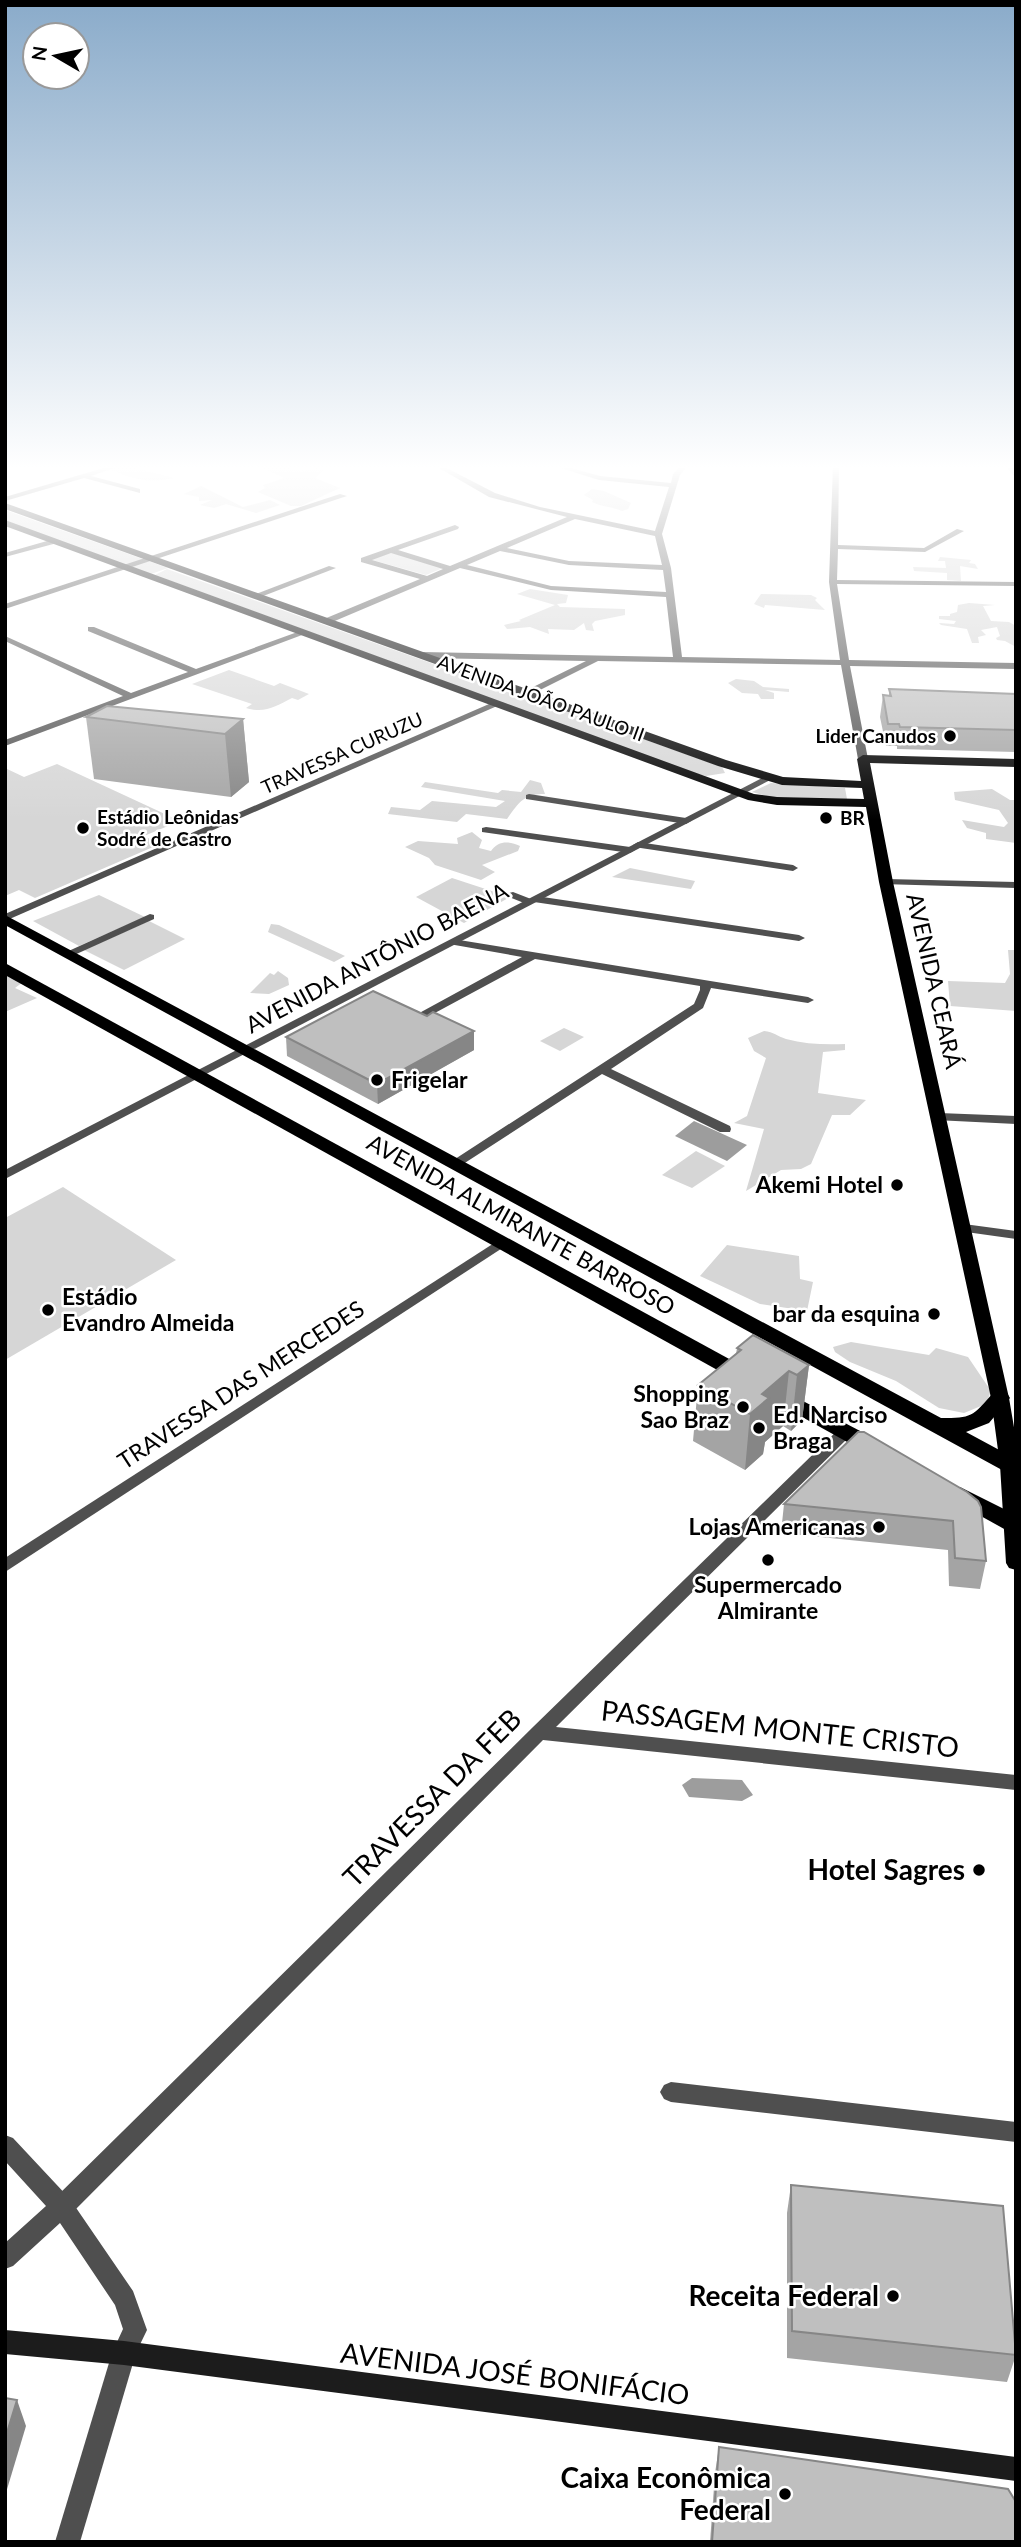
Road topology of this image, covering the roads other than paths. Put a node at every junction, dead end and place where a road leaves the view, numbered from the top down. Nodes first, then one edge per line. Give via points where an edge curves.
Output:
1 (833, 582) edge
2 (81, 583) edge
3 (170, 583) edge
4 (220, 583) edge
5 (292, 583) edge
6 (415, 583) edge
7 (528, 583) edge
8 (668, 583) edge
9 (912, 583) edge
10 (1016, 584) edge
11 (669, 595) junction
12 (256, 596) junction
13 (5, 601) edge
14 (15, 604) junction
15 (5, 607) edge
16 (327, 621) junction
17 (91, 629) dead end
18 (306, 632) junction
19 (5, 638) edge
20 (422, 655) junction
21 (596, 659) junction
22 (678, 661) junction
23 (845, 663) junction
24 (1016, 666) edge
25 (195, 671) junction
26 (528, 693) junction
27 (130, 695) junction
28 (499, 703) junction
29 (105, 705) junction
30 (132, 710) edge
31 (5, 743) edge
32 (863, 759) junction
33 (722, 763) junction
34 (1016, 763) edge
35 (697, 776) junction
36 (769, 778) junction
37 (867, 785) junction
38 (740, 792) junction
39 (529, 797) dead end
40 (872, 803) junction
41 (686, 821) junction
42 (486, 830) dead end
43 (634, 847) junction
44 (793, 868) dead end
45 (886, 882) junction
46 (1016, 885) edge
47 (513, 895) dead end
48 (532, 901) junction
49 (150, 917) dead end
50 (5, 919) edge
51 (799, 937) dead end
52 (453, 942) junction
53 (68, 954) junction
54 (534, 955) junction
55 (5, 968) edge
56 (705, 984) junction
57 (808, 1000) dead end
58 (416, 1020) edge
59 (246, 1050) junction
60 (603, 1070) junction
61 (197, 1076) junction
62 (939, 1117) junction
63 (1016, 1120) edge
64 (725, 1129) dead end
65 (457, 1164) junction
66 (5, 1175) edge
67 (964, 1228) junction
68 (1016, 1235) edge
69 (502, 1242) junction
70 (1000, 1398) junction
71 (930, 1423) junction
72 (845, 1432) junction
73 (892, 1458) edge
74 (1013, 1467) edge
75 (941, 1485) edge
76 (1013, 1515) junction
77 (1016, 1563) edge
78 (5, 1566) edge
79 (538, 1732) junction
80 (1016, 1783) edge
81 (671, 2092) dead end
82 (1016, 2132) edge
83 (5, 2145) edge
84 (62, 2207) junction
85 (5, 2258) edge
86 (5, 2342) edge
87 (124, 2353) junction
88 (1016, 2469) edge
89 (67, 2542) edge

1 - 23 street, AVENIDA CEARÁ
2 - 14 street
3 - 18 main road, AVENIDA JOÃO PAULO II
4 - 12 main road, AVENIDA JOÃO PAULO II
5 - 12 street
6 - 16 street
7 - 11 street
8 - 11 street
9 - 10 street
11 - 22 street
12 - 16 main road, AVENIDA JOÃO PAULO II
13 - 14 street
14 - 15 street
16 - 20 main road, AVENIDA JOÃO PAULO II
17 - 25 street
18 - 25 street
18 - 28 main road, AVENIDA JOÃO PAULO II
19 - 27 street
20 - 21 street
20 - 26 main road, AVENIDA JOÃO PAULO II
21 - 22 street
21 - 26 street
22 - 23 street
23 - 24 street
23 - 32 street, AVENIDA CEARÁ
25 - 27 street
26 - 33 main road, AVENIDA JOÃO PAULO II
27 - 29 street
28 - 35 main road, AVENIDA JOÃO PAULO II
28 - 50 street, TRAVESSA CURUZU
29 - 30 street
29 - 31 street
32 - 34 main road
32 - 37 main road, AVENIDA CEARÁ
33 - 35 main road via 731,770 729,775
33 - 36 main road, AVENIDA JOÃO PAULO II
35 - 38 main road, AVENIDA JOÃO PAULO II
36 - 37 main road, AVENIDA JOÃO PAULO II
36 - 38 street, AVENIDA ANTÔNIO BAENA
37 - 40 main road, AVENIDA CEARÁ
38 - 40 main road, AVENIDA JOÃO PAULO II via 777,801
38 - 41 street, AVENIDA ANTÔNIO BAENA
39 - 41 street
40 - 45 main road, AVENIDA CEARÁ
41 - 43 street, AVENIDA ANTÔNIO BAENA
42 - 43 street
43 - 44 street
43 - 48 street, AVENIDA ANTÔNIO BAENA
45 - 46 street
45 - 62 main road, AVENIDA CEARÁ
47 - 48 street
48 - 51 street
48 - 52 street, AVENIDA ANTÔNIO BAENA
49 - 53 street
50 - 53 highway, AVENIDA ALMIRANTE BARROSO
52 - 54 street
52 - 59 street, AVENIDA ANTÔNIO BAENA
53 - 59 highway, AVENIDA ALMIRANTE BARROSO
54 - 56 street
54 - 58 street
55 - 61 highway, AVENIDA ALMIRANTE BARROSO
56 - 57 street
56 - 60 street via 699,1006
59 - 61 street, AVENIDA ANTÔNIO BAENA
59 - 65 highway, AVENIDA ALMIRANTE BARROSO
60 - 64 street
60 - 65 street
61 - 66 street, AVENIDA ANTÔNIO BAENA
61 - 69 highway, AVENIDA ALMIRANTE BARROSO
62 - 63 street
62 - 67 main road, AVENIDA CEARÁ
65 - 71 highway, AVENIDA ALMIRANTE BARROSO
67 - 68 street
67 - 70 main road, AVENIDA CEARÁ
69 - 72 highway, AVENIDA ALMIRANTE BARROSO
69 - 78 street, TRAVESSA DAS MERCEDES
70 - 71 highway via 977,1423 965,1427
70 - 74 main road, AVENIDA CEARÁ
71 - 74 highway, AVENIDA ALMIRANTE BARROSO
72 - 73 highway, AVENIDA ALMIRANTE BARROSO
72 - 79 street, TRAVESSA DA FEB
74 - 76 main road, AVENIDA CEARÁ
75 - 76 highway
76 - 77 main road, AVENIDA CEARÁ
79 - 80 street, PASSAGEM MONTE CRISTO
79 - 84 street, TRAVESSA DA FEB
81 - 82 street
83 - 84 street
84 - 85 street, TRAVESSA DA FEB
84 - 87 street via 125,2299 135,2330
86 - 87 main road, AVENIDA JOSÉ BONIFÁCIO
87 - 88 main road, AVENIDA JOSÉ BONIFÁCIO
87 - 89 street

